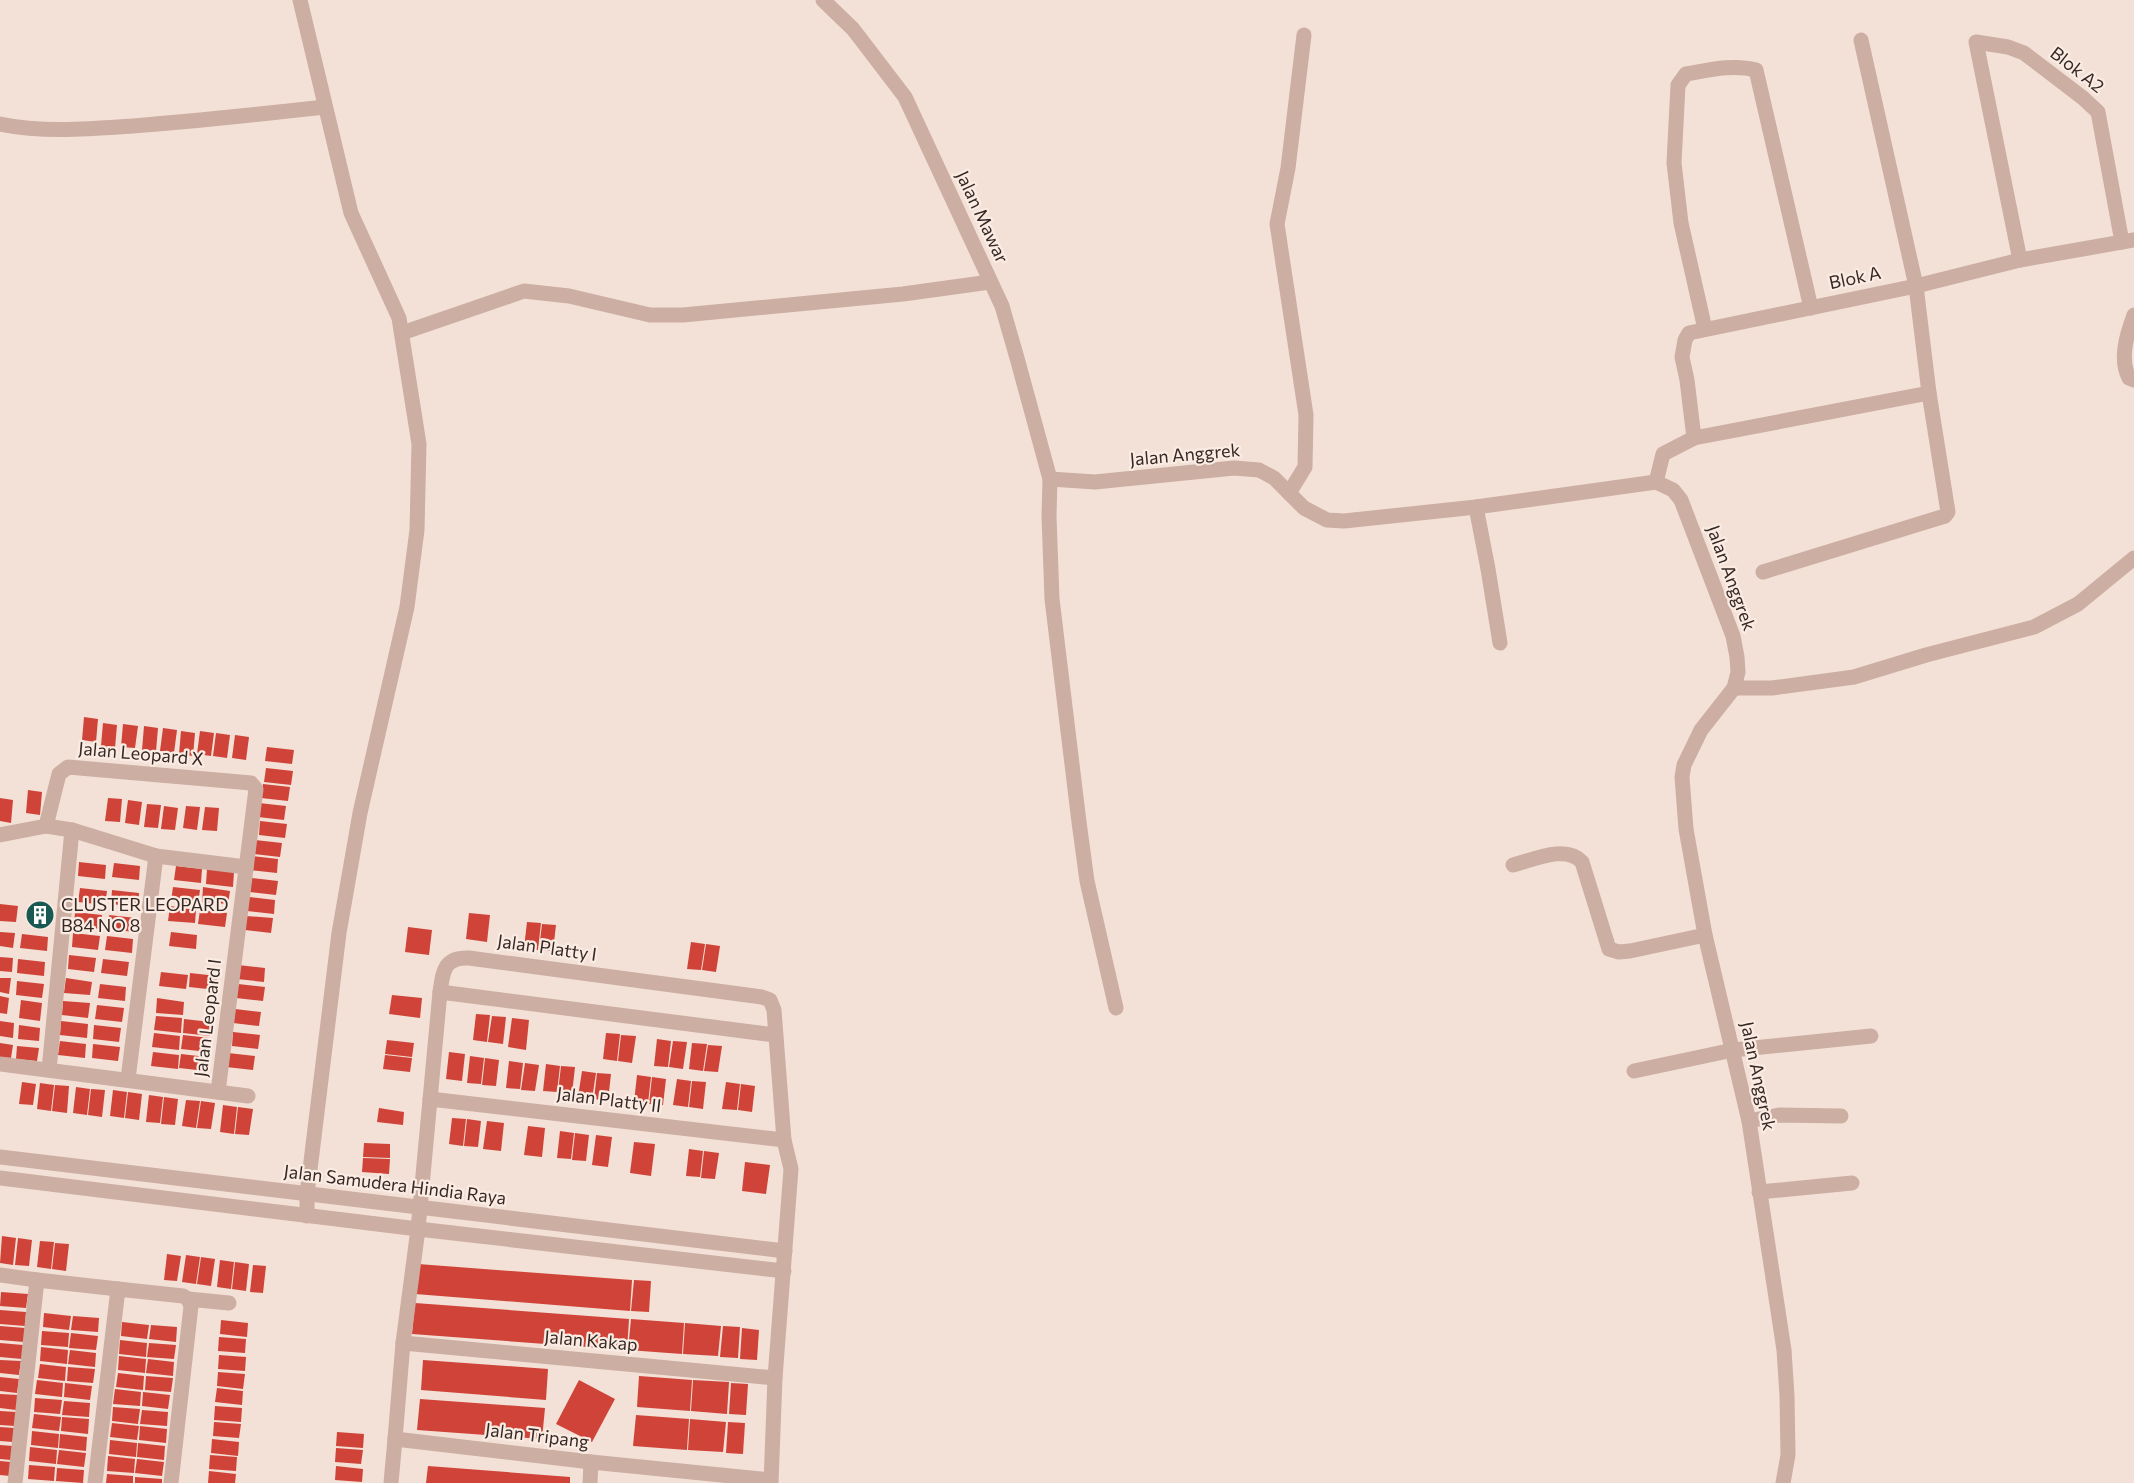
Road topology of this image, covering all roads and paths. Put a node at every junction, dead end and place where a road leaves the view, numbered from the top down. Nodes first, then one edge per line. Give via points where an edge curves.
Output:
1 (300, 0) edge
2 (824, 0) edge
3 (1304, 35) dead end
4 (1861, 40) dead end
5 (325, 107) junction
6 (0, 124) edge
7 (2128, 241) edge
8 (2020, 260) junction
9 (990, 282) junction
10 (1916, 286) junction
11 (1811, 308) junction
12 (2134, 315) edge
13 (1705, 329) junction
14 (402, 333) junction
15 (2131, 379) edge
16 (1929, 393) junction
17 (1694, 438) junction
18 (1050, 479) junction
19 (1656, 482) junction
20 (1289, 493) junction
21 (1476, 507) junction
22 (2134, 558) edge
23 (1763, 572) dead end
24 (1500, 644) dead end
25 (1734, 688) junction
26 (240, 782) joint
27 (46, 826) junction
28 (72, 830) junction
29 (0, 835) edge
30 (156, 856) junction
31 (1514, 865) dead end
32 (246, 867) junction
33 (1705, 935) junction
34 (440, 992) junction
35 (1116, 1008) dead end
36 (775, 1035) junction
37 (1871, 1036) dead end
38 (1733, 1050) junction
39 (0, 1064) edge
40 (49, 1070) junction
41 (1634, 1071) dead end
42 (128, 1079) junction
43 (218, 1092) junction
44 (248, 1096) dead end
45 (430, 1099) junction
46 (1841, 1116) dead end
47 (1749, 1120) junction
48 (784, 1140) junction
49 (0, 1157) edge
50 (0, 1178) edge
51 (1852, 1183) dead end
52 (272, 1190) junction
53 (1760, 1192) junction
54 (307, 1194) junction
55 (419, 1208) junction
56 (270, 1211) junction
57 (307, 1216) junction
58 (418, 1229) junction
59 (785, 1251) junction
60 (784, 1271) junction
61 (0, 1275) edge
62 (37, 1280) junction
63 (118, 1289) junction
64 (188, 1299) junction
65 (229, 1303) dead end
66 (403, 1343) junction
67 (775, 1378) junction
68 (395, 1439) junction
69 (591, 1462) junction
70 (771, 1481) edge
71 (15, 1483) edge
72 (95, 1483) edge
73 (171, 1483) edge
74 (391, 1483) edge
75 (590, 1483) edge
76 (1783, 1483) edge

1 - 5 street
2 - 9 street, Jalan Mawar via 853,29 905,97
3 - 20 street via 1277,224 1306,415 1305,467
4 - 10 street
5 - 6 street via 118,127 35,129
5 - 14 street via 351,213 399,318
7 - 8 street, Blok A
7 - 8 street, Blok A2 via 2098,112 2024,53 1976,42
8 - 10 street, Blok A
9 - 14 street via 683,315 650,315 569,296 524,291
9 - 18 street, Jalan Mawar via 1002,306
10 - 11 street, Blok A
10 - 16 street
11 - 13 street, Blok A
11 - 13 street via 1756,70 1725,68 1686,74 1678,86 1674,163 1681,223
12 - 15 street via 2124,358 2124,369
13 - 17 street, Blok A via 1689,333 1682,357
14 - 54 street via 419,444 417,530 406,607 360,813 339,933
16 - 17 street
16 - 23 street via 1948,507 1945,516
17 - 19 street via 1663,454
18 - 20 street, Jalan Anggrek via 1103,482 1242,469 1259,470
18 - 35 street, Jalan Mawar via 1052,599 1079,822 1087,881
19 - 21 street, Jalan Anggrek
19 - 25 street, Jalan Anggrek via 1673,490 1681,500 1729,626 1737,657
20 - 21 street, Jalan Anggrek via 1304,508 1328,520
21 - 24 street
22 - 25 street via 2078,604 2034,627 1854,677 1772,688
25 - 33 street, Jalan Anggrek via 1701,730 1682,777 1686,829
26 - 27 street, Jalan Leopard X via 68,766 59,774
26 - 32 street, Jalan Leopard I via 251,783 256,789
27 - 28 street
27 - 29 street
28 - 30 street
28 - 40 street
30 - 32 street
30 - 42 street
31 - 33 street via 1561,853 1577,856 1609,949 1630,951
32 - 43 street, Jalan Leopard I
33 - 38 street, Jalan Anggrek
34 - 36 street
34 - 36 street, Jalan Platty I via 448,963 469,958 762,997 770,1000 774,1010
34 - 45 street, Jalan Platty I
36 - 48 street, Jalan Platty I
37 - 38 street
38 - 41 street
38 - 47 street, Jalan Anggrek
39 - 40 street
40 - 42 street
42 - 43 street
43 - 44 street
45 - 48 street, Jalan Platty II
45 - 55 street, Jalan Platty I
46 - 47 street via 1779,1115
47 - 53 street, Jalan Anggrek
48 - 59 street, Jalan Platty I via 791,1169
49 - 52 street, Jalan Samudera Hindia Raya
50 - 56 street
51 - 53 street
52 - 54 street, Jalan Samudera Hindia Raya
52 - 56 street
53 - 76 street, Jalan Anggrek via 1784,1350 1788,1455
54 - 55 street, Jalan Samudera Hindia Raya
54 - 57 street
55 - 58 street, Jalan Platty I
55 - 59 street, Jalan Samudera Hindia Raya
56 - 57 street
57 - 58 street
58 - 60 street
58 - 66 street, Jalan Platty I
59 - 60 street, Jalan Platty I
60 - 67 street, Jalan Platty I
61 - 62 street
62 - 63 street
62 - 71 street
63 - 64 street
63 - 72 street
64 - 65 street
64 - 73 street via 191,1310
66 - 67 street, Jalan Kakap
66 - 68 street
67 - 70 street, Jalan Platty I
68 - 69 street, Jalan Tripang
68 - 74 street
69 - 70 street, Jalan Tripang
69 - 75 street

